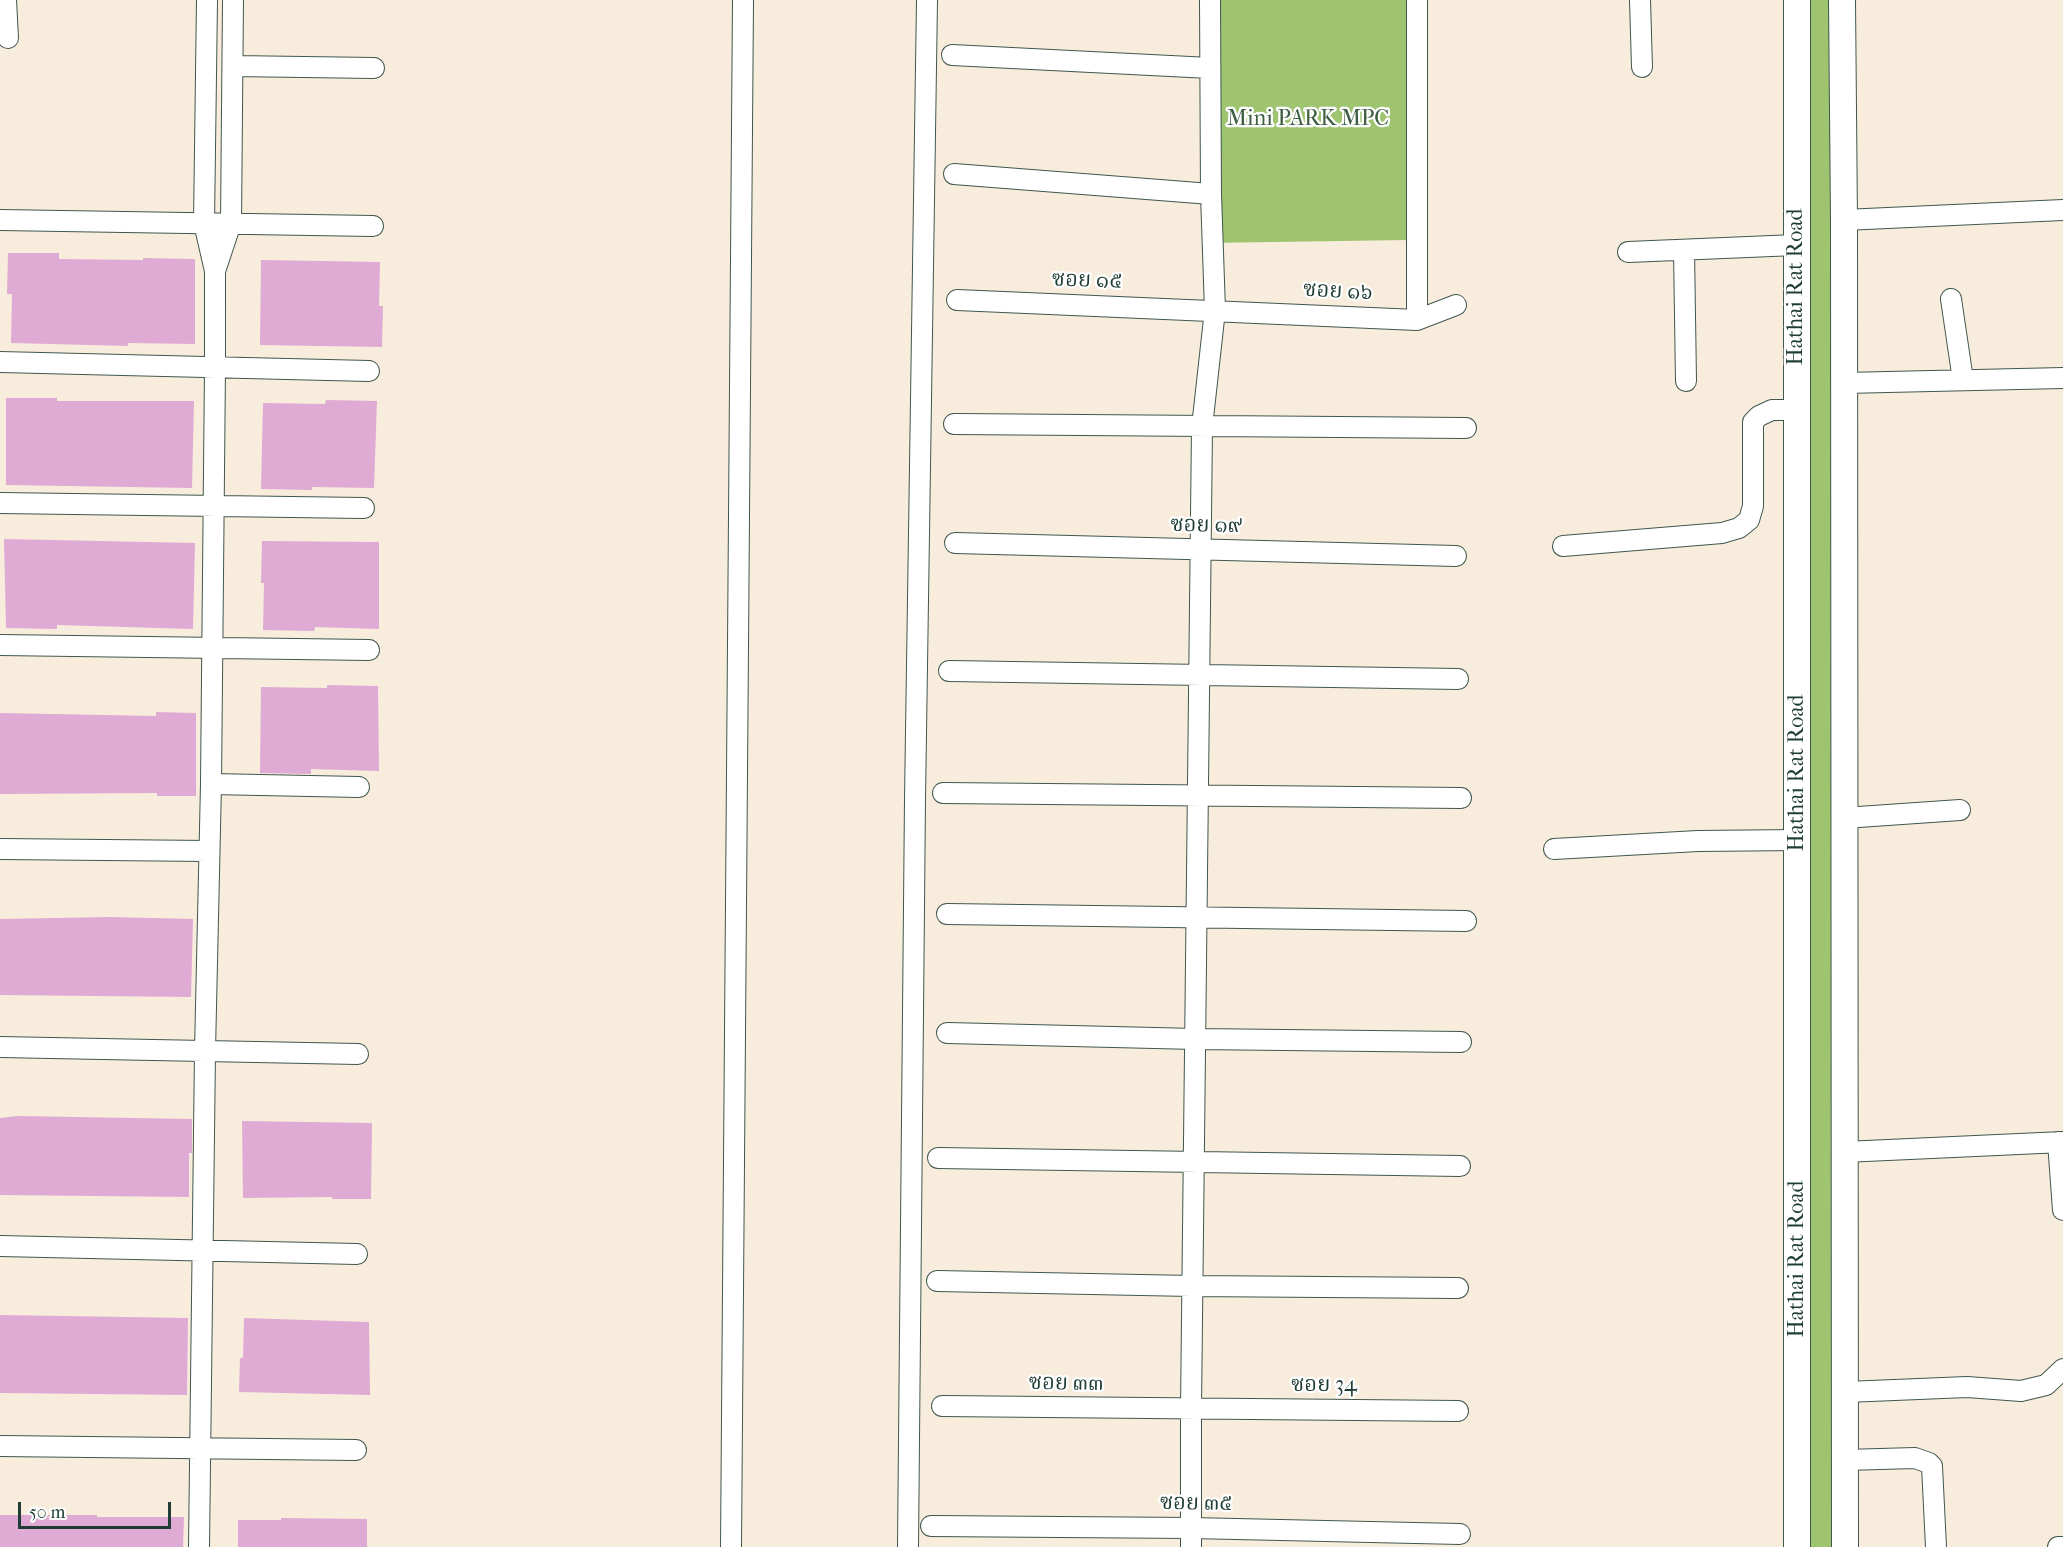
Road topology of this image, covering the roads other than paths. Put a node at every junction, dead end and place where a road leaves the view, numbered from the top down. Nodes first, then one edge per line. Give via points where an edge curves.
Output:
1 (6, 0) edge
2 (207, 0) edge
3 (233, 0) edge
4 (743, 0) edge
5 (927, 0) edge
6 (1210, 0) edge
7 (1417, 0) edge
8 (1640, 0) edge
9 (1797, 0) edge
10 (1842, 0) edge
11 (8, 38) dead end
12 (952, 55) dead end
13 (233, 66) junction
14 (1642, 67) dead end
15 (374, 68) dead end
16 (1210, 68) junction
17 (954, 174) dead end
18 (1211, 194) junction
19 (2063, 210) edge
20 (0, 220) edge
21 (1845, 220) junction
22 (204, 223) junction
23 (231, 223) junction
24 (373, 226) dead end
25 (1796, 245) junction
26 (1684, 249) junction
27 (1628, 252) dead end
28 (215, 272) junction
29 (1951, 299) dead end
30 (957, 300) dead end
31 (1456, 305) dead end
32 (1215, 310) junction
33 (1417, 320) junction
34 (0, 362) edge
35 (215, 367) junction
36 (369, 371) dead end
37 (2063, 378) edge
38 (1963, 380) junction
39 (1686, 381) dead end
40 (1844, 383) junction
41 (1797, 410) junction
42 (954, 424) dead end
43 (1202, 427) junction
44 (1466, 428) dead end
45 (0, 503) edge
46 (212, 506) junction
47 (364, 508) dead end
48 (955, 543) dead end
49 (1563, 546) dead end
50 (1201, 550) junction
51 (1456, 556) dead end
52 (0, 645) edge
53 (213, 649) junction
54 (369, 650) dead end
55 (949, 671) dead end
56 (1199, 675) junction
57 (1458, 679) dead end
58 (211, 784) junction
59 (359, 788) dead end
60 (943, 793) dead end
61 (1198, 796) junction
62 (1461, 798) dead end
63 (1960, 810) dead end
64 (1844, 818) junction
65 (1798, 840) junction
66 (0, 849) edge
67 (1554, 849) dead end
68 (209, 851) junction
69 (947, 914) dead end
70 (1196, 918) junction
71 (1466, 921) dead end
72 (947, 1033) dead end
73 (1196, 1039) junction
74 (1461, 1042) dead end
75 (0, 1047) edge
76 (205, 1051) junction
77 (358, 1054) dead end
78 (2060, 1142) edge
79 (1844, 1152) junction
80 (938, 1158) dead end
81 (1194, 1163) junction
82 (1460, 1166) dead end
83 (2063, 1210) edge
84 (0, 1246) edge
85 (204, 1250) junction
86 (357, 1254) dead end
87 (937, 1281) dead end
88 (1192, 1286) junction
89 (1458, 1288) dead end
90 (2063, 1369) edge
91 (1846, 1392) junction
92 (942, 1406) dead end
93 (1191, 1409) junction
94 (1458, 1411) dead end
95 (0, 1446) edge
96 (199, 1448) junction
97 (356, 1450) dead end
98 (1845, 1460) junction
99 (931, 1526) dead end
100 (1460, 1534) dead end
101 (1191, 1537) edge
102 (199, 1547) edge
103 (731, 1547) edge
104 (908, 1547) edge
105 (1797, 1547) edge
106 (1845, 1547) edge
107 (1936, 1547) edge
108 (2058, 1547) edge
109 (2063, 1547) edge

1 - 11 street
2 - 22 street
3 - 13 street
4 - 103 street
5 - 104 street
6 - 16 street
7 - 33 street
8 - 14 street
9 - 25 main road, Hathai Rat Road
10 - 21 main road, Hathai Rat Road
12 - 16 street
13 - 15 street
13 - 23 street
16 - 18 street
17 - 18 street
18 - 32 street
19 - 21 street
20 - 22 street
21 - 40 main road, Hathai Rat Road
22 - 23 street
22 - 28 street
23 - 24 street
23 - 28 street
25 - 26 street
25 - 41 main road, Hathai Rat Road
26 - 27 street
26 - 39 street
28 - 35 street
29 - 38 street
30 - 32 street, ซอย ๑๕
31 - 33 street, ซอย ๑๖
32 - 33 street, ซอย ๑๖
32 - 43 street
34 - 35 street
35 - 36 street
35 - 46 street
37 - 38 street
38 - 40 street
40 - 64 main road, Hathai Rat Road
41 - 49 street via 1772,410 1753,422 1753,506 1749,520 1738,528 1722,533
41 - 65 main road, Hathai Rat Road
42 - 43 street
43 - 44 street
43 - 50 street
45 - 46 street
46 - 47 street
46 - 53 street
48 - 50 street, ซอย ๑๙
50 - 51 street, ซอย ๑๙
50 - 56 street
52 - 53 street
53 - 54 street
53 - 58 street
55 - 56 street
56 - 57 street
56 - 61 street
58 - 59 street
58 - 68 street
60 - 61 street
61 - 62 street
61 - 70 street
63 - 64 street
64 - 79 main road, Hathai Rat Road
65 - 67 street
65 - 105 main road, Hathai Rat Road
66 - 68 street
68 - 76 street
69 - 70 street
70 - 71 street
70 - 73 street
72 - 73 street
73 - 74 street
73 - 81 street
75 - 76 street
76 - 77 street
76 - 85 street
78 - 79 street
78 - 83 street
79 - 91 main road, Hathai Rat Road
80 - 81 street
81 - 82 street
81 - 88 street
84 - 85 street
85 - 86 street
85 - 96 street
87 - 88 street
88 - 89 street
88 - 93 street
90 - 91 street via 2046,1385 2021,1390 1967,1387
91 - 98 main road, Hathai Rat Road
92 - 93 street, ซอย ๓๓
93 - 94 street, ซอย 34
93 - 101 street
95 - 96 street
96 - 97 street
96 - 102 street
98 - 106 main road, Hathai Rat Road
98 - 107 street via 1916,1458 1929,1463
99 - 101 street, ซอย ๓๕
100 - 101 street, ซอย ๓๕
108 - 109 street

